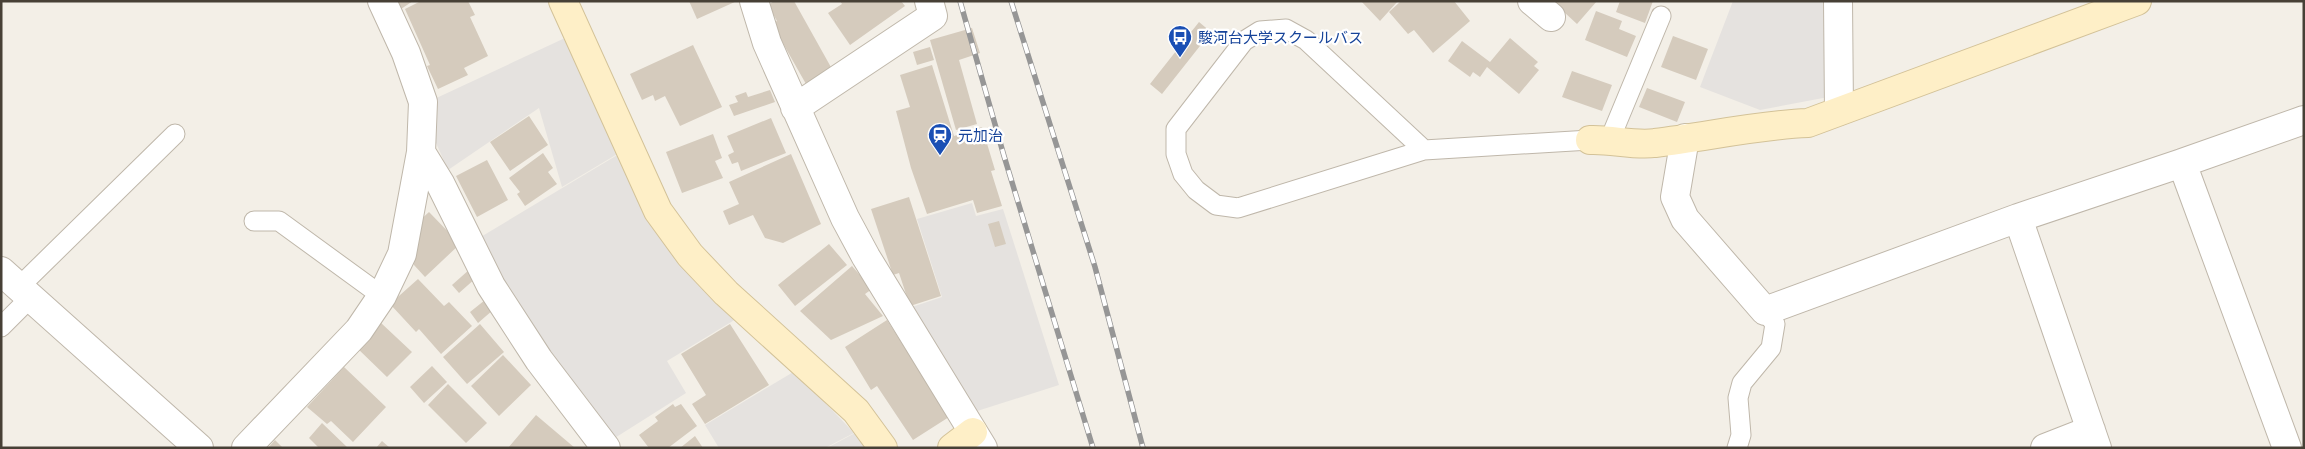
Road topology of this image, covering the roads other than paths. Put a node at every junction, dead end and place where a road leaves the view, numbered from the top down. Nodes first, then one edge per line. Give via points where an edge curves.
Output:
1 (382, 1) edge
2 (563, 1) edge
3 (754, 1) edge
4 (929, 1) edge
5 (1838, 1) edge
6 (2137, 1) edge
7 (1660, 16) dead end
8 (795, 108) junction
9 (1839, 111) junction
10 (2304, 120) edge
11 (175, 134) dead end
12 (1685, 138) junction
13 (1600, 140) junction
14 (1424, 150) junction
15 (421, 152) junction
16 (2182, 163) junction
17 (2018, 218) junction
18 (254, 221) dead end
19 (17, 285) edge
20 (382, 296) junction
21 (1764, 311) junction
22 (1, 327) edge
23 (2094, 439) edge
24 (978, 440) edge
25 (199, 448) edge
26 (246, 448) edge
27 (606, 448) edge
28 (883, 448) edge
29 (952, 448) edge
30 (1737, 448) edge
31 (2045, 448) edge
32 (2287, 448) edge

1 - 15 street via 406,53 423,102
2 - 28 street via 658,211 671,232 726,293 856,411
3 - 8 street via 767,43
4 - 8 street via 933,16
5 - 9 street
6 - 9 street
7 - 13 lane
8 - 24 street via 866,257
9 - 12 street via 1808,122 1772,124
10 - 16 street
11 - 19 lane
12 - 13 street via 1653,144
12 - 21 street via 1675,197 1685,219
13 - 14 lane
14 - 14 lane via 1238,208 1216,206 1183,174 1176,154 1176,129 1244,41 1260,31 1286,29 1306,40
15 - 20 street via 402,254
15 - 27 street via 491,286 539,360
16 - 17 street
16 - 32 street
17 - 21 street
17 - 23 street
18 - 20 lane via 279,221
19 - 22 lane
19 - 25 street
20 - 26 street via 359,330
21 - 30 lane via 1775,324 1771,348 1742,383 1738,398 1741,435
23 - 31 street
24 - 29 street

